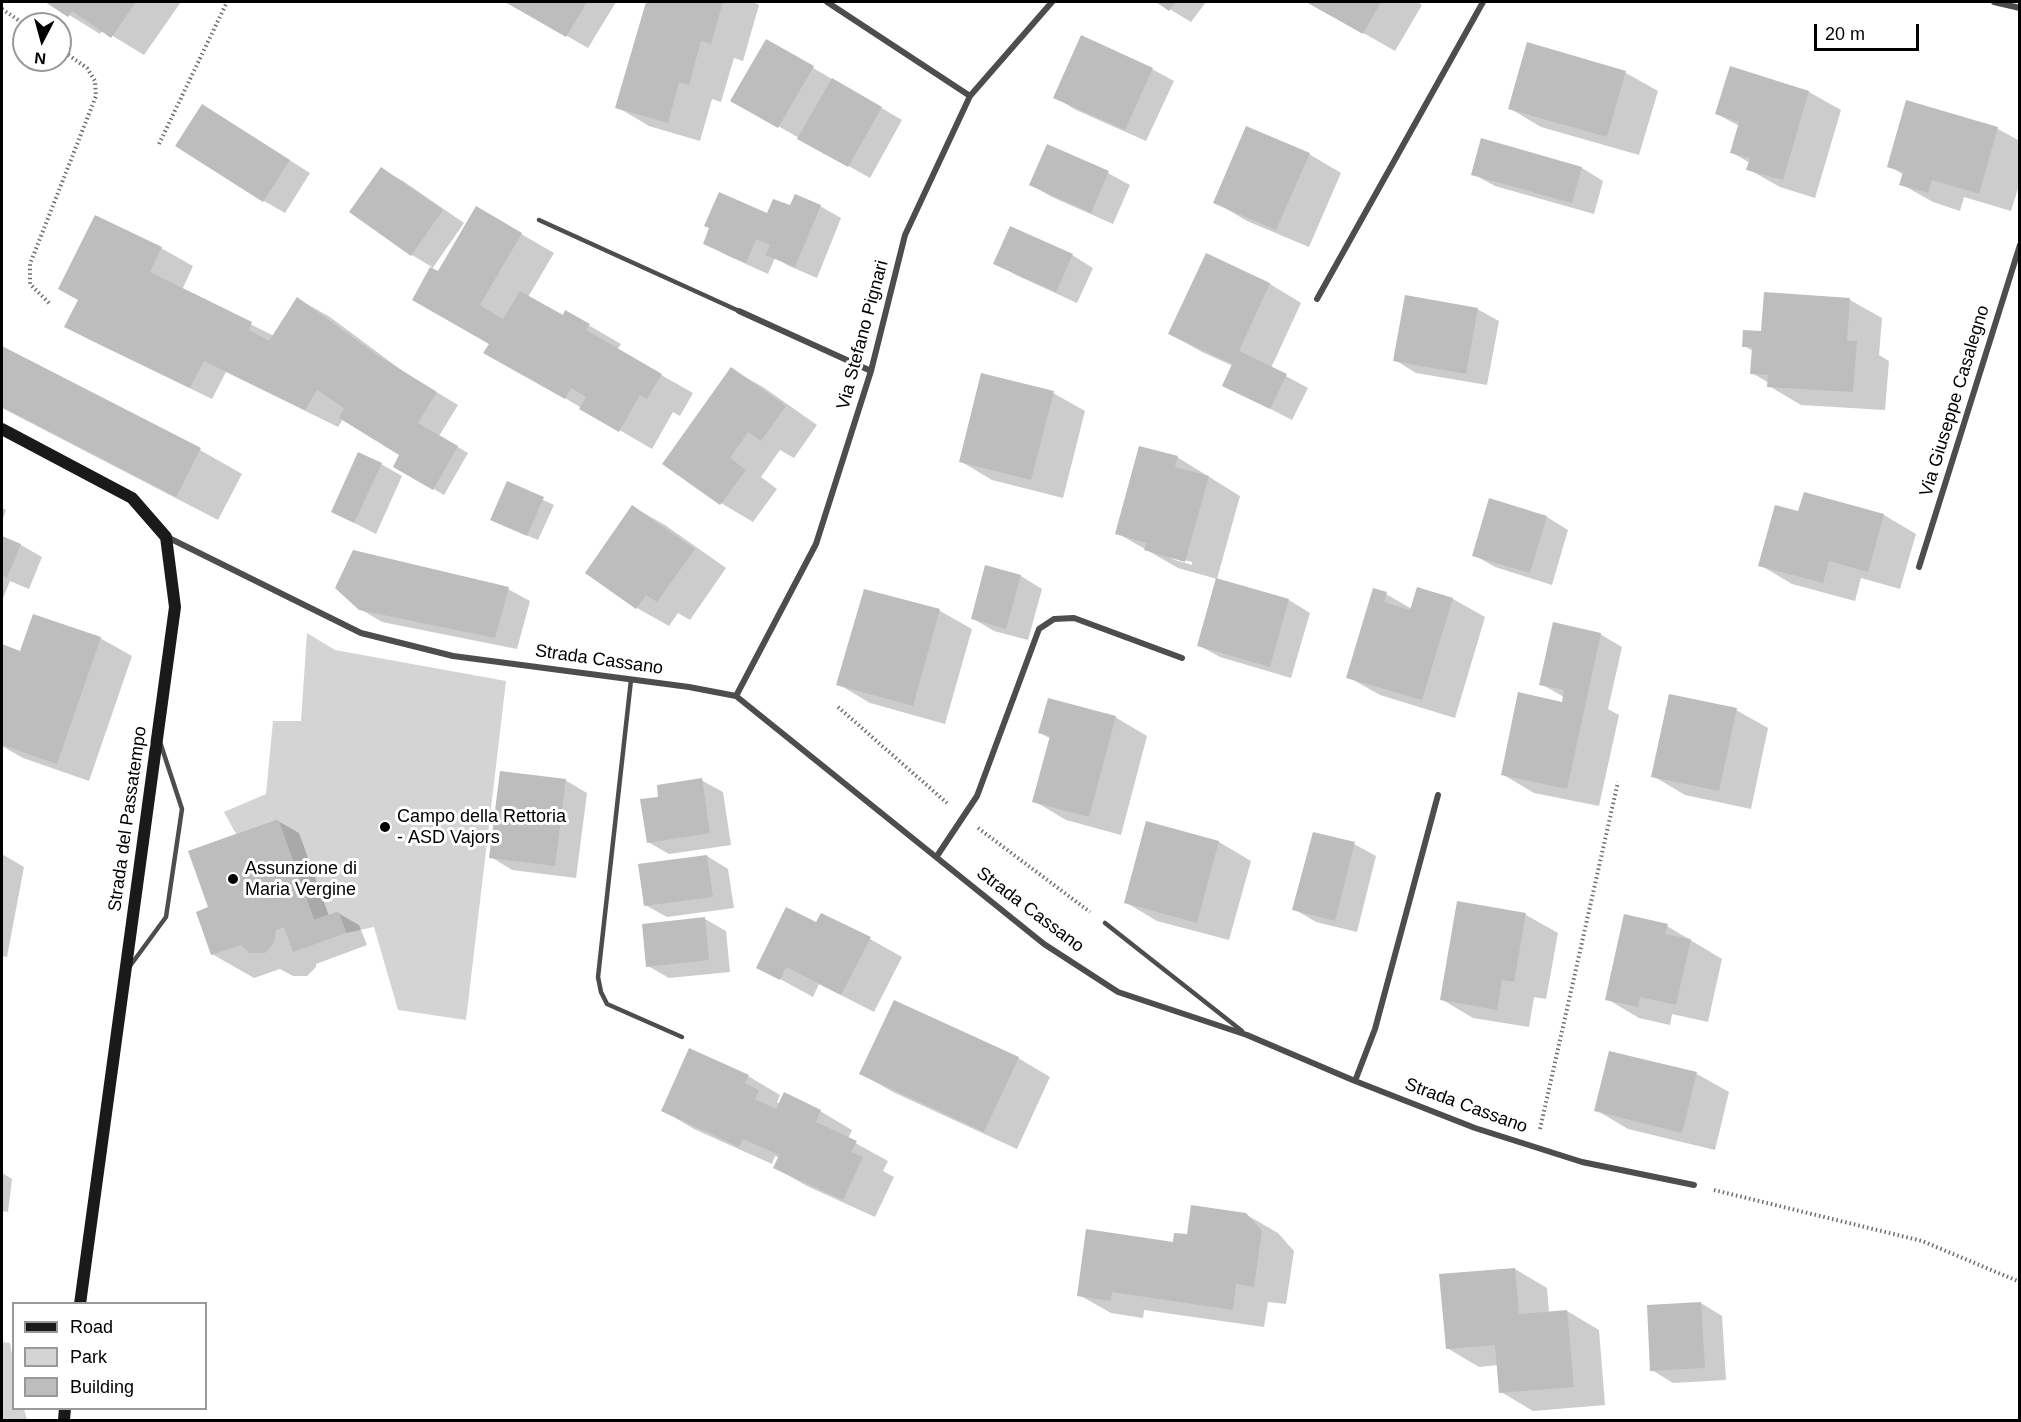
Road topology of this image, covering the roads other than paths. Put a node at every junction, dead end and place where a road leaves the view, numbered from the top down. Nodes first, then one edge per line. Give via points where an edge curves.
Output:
1 (827, 2) edge
2 (1052, 2) edge
3 (1484, 2) edge
4 (1994, 2) edge
5 (2019, 8) edge
6 (970, 96) junction
7 (539, 220) dead end
8 (2019, 245) edge
9 (1317, 299) dead end
10 (739, 311) joint
11 (872, 371) junction
12 (2, 429) edge
13 (166, 537) junction
14 (1919, 567) dead end
15 (1182, 658) dead end
16 (632, 680) junction
17 (736, 696) junction
18 (158, 734) junction
19 (1438, 795) dead end
20 (937, 856) junction
21 (1104, 923) dead end
22 (125, 971) junction
23 (1247, 1035) junction
24 (682, 1037) dead end
25 (1355, 1081) junction
26 (1694, 1185) road end
27 (80, 1302) edge

1 - 6 street
2 - 6 street, Via Stefano Pignari
3 - 9 street
4 - 5 street
6 - 11 street, Via Stefano Pignari via 905,235
7 - 10 lane
8 - 14 street, Via Giuseppe Casalegno
10 - 11 street
11 - 17 street, Via Stefano Pignari via 816,544
12 - 13 street via 132,498
13 - 16 street, Strada Cassano via 362,633 453,656
13 - 18 street, Strada del Passatempo via 175,606
15 - 20 street via 1074,618 1054,619 1039,629 977,796
16 - 17 street, Strada Cassano
16 - 24 lane via 598,977 607,1004
17 - 20 street, Strada Cassano
18 - 22 street, Strada del Passatempo
18 - 22 lane via 182,809 166,917
19 - 25 street via 1375,1029
20 - 23 street, Strada Cassano via 1044,944 1118,992
21 - 23 lane
22 - 27 street, Strada del Passatempo
23 - 25 street, Strada Cassano
25 - 26 street, Strada Cassano via 1475,1128 1582,1162

